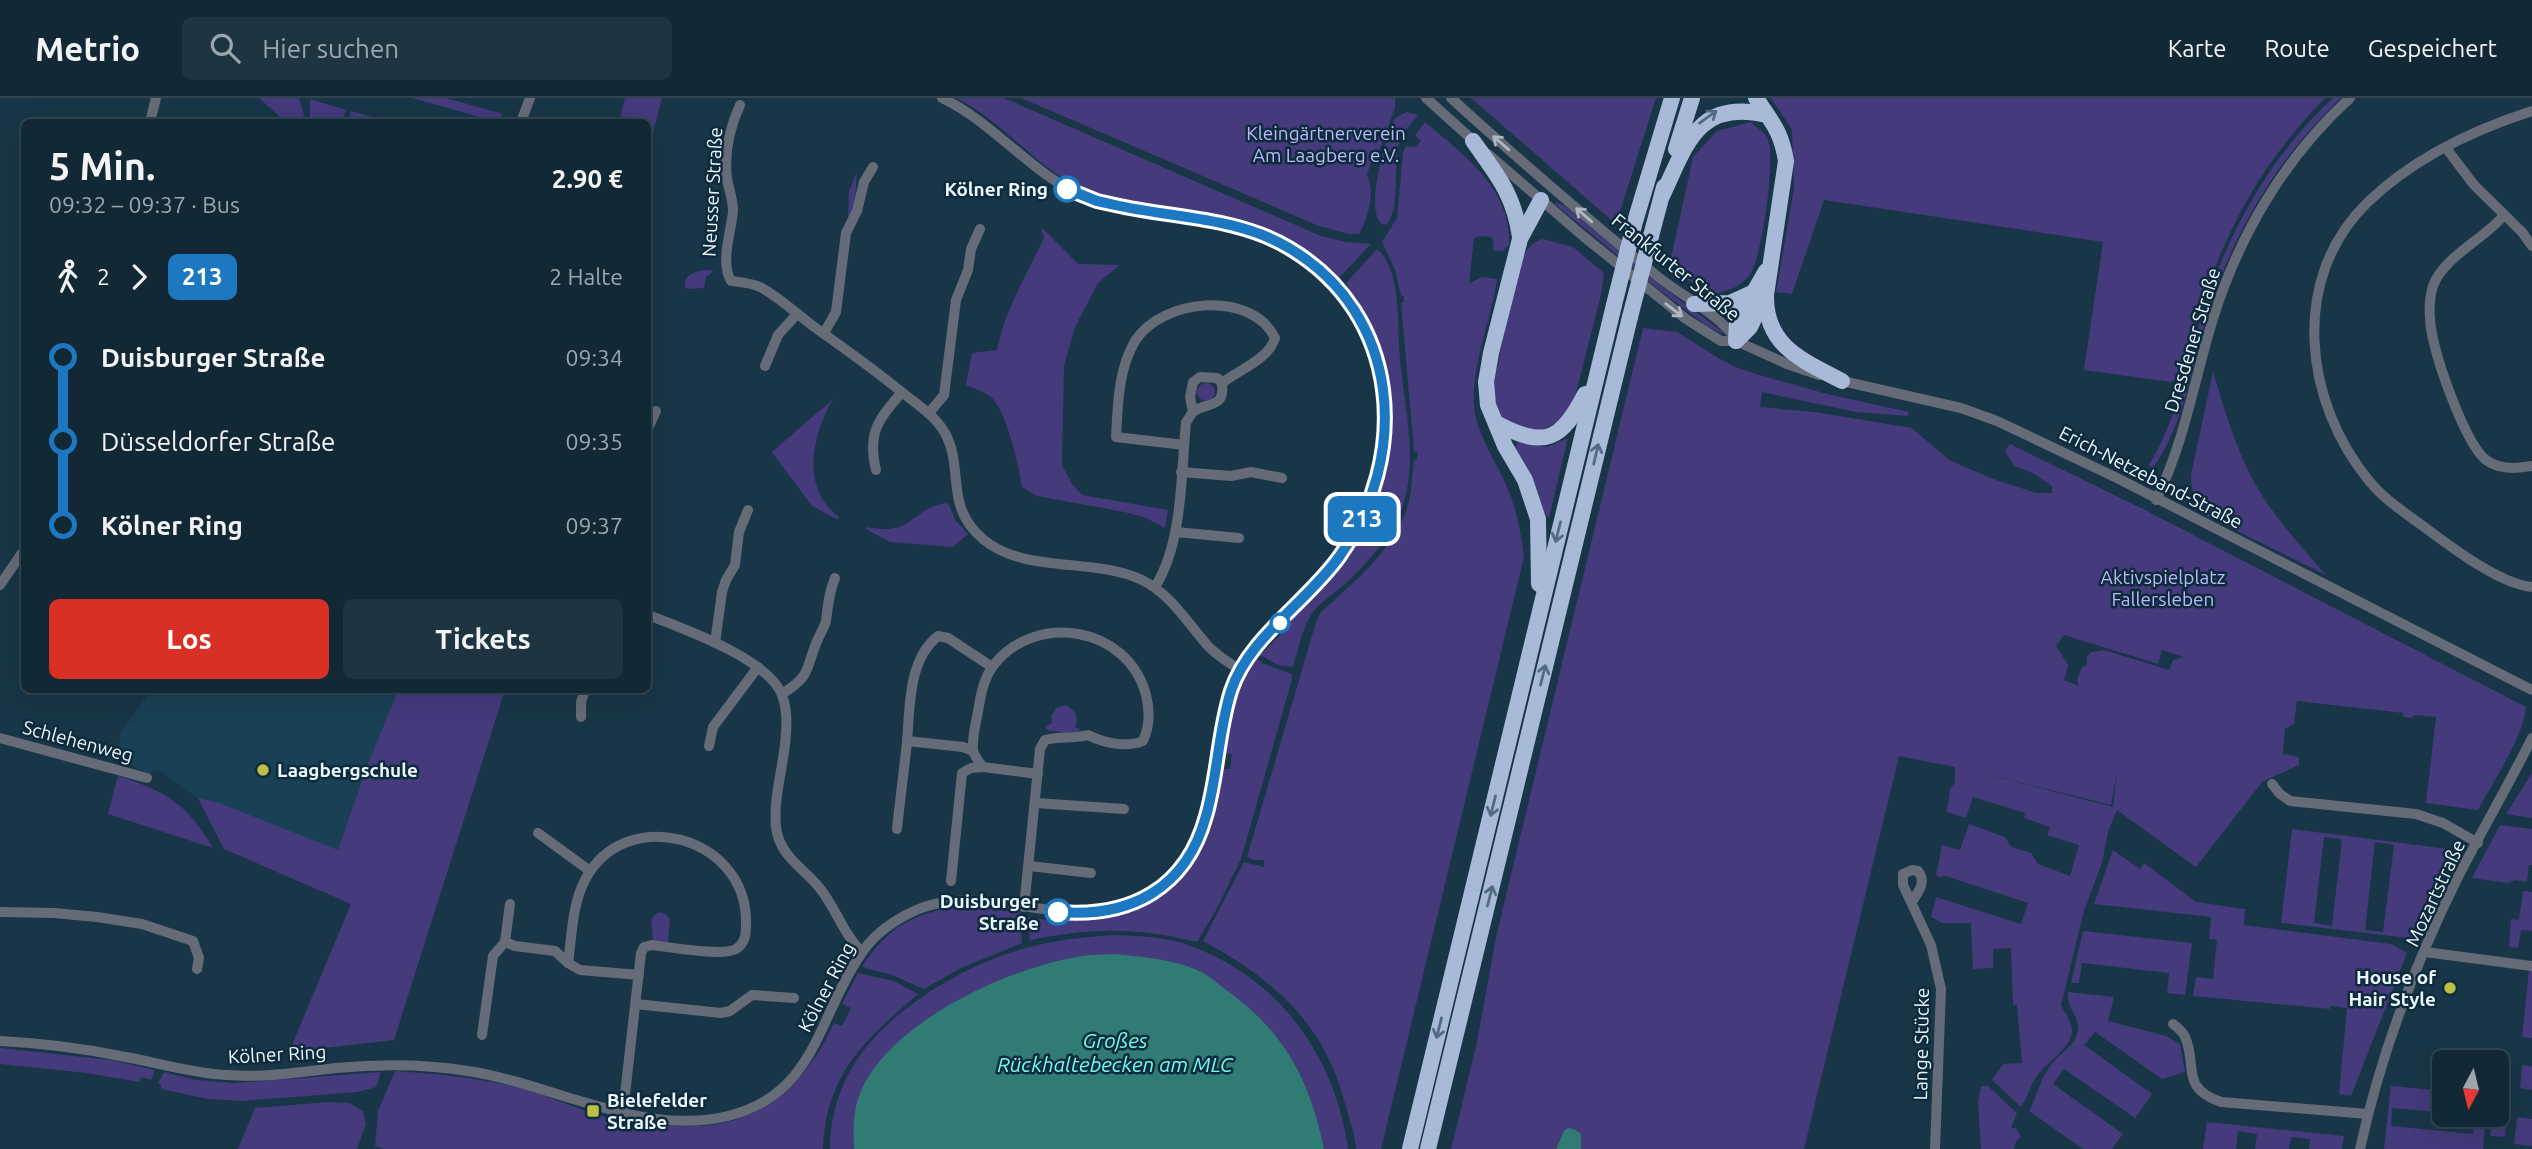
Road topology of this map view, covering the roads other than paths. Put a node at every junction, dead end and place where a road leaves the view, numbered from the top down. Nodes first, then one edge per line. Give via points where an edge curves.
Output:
1 (156, 98) edge
2 (530, 98) edge
3 (942, 98) edge
4 (1426, 98) edge
5 (1451, 98) edge
6 (1672, 98) edge
7 (1692, 98) edge
8 (1756, 98) edge
9 (2350, 98) edge
10 (740, 105) dead end
11 (2532, 111) edge
12 (1767, 115) junction
13 (151, 119) edge
14 (523, 119) edge
15 (1473, 141) junction
16 (2446, 148) junction
17 (873, 167) dead end
18 (1552, 188) junction
19 (1662, 196) junction
20 (1541, 200) junction
21 (2504, 215) junction
22 (981, 229) dead end
23 (1520, 239) junction
24 (2532, 246) edge
25 (1760, 293) junction
26 (1694, 304) junction
27 (797, 314) junction
28 (824, 334) junction
29 (1736, 341) junction
30 (765, 366) dead end
31 (1598, 370) junction
32 (1842, 381) junction
33 (1222, 383) junction
34 (902, 392) junction
35 (656, 411) dead end
36 (1193, 412) junction
37 (929, 413) junction
38 (651, 422) edge
39 (1498, 424) junction
40 (1184, 445) junction
41 (2532, 466) edge
42 (876, 470) dead end
43 (1181, 472) junction
44 (1282, 478) dead end
45 (2156, 500) junction
46 (748, 510) dead end
47 (1175, 532) junction
48 (1239, 537) dead end
49 (21, 554) edge
50 (835, 578) dead end
51 (0, 585) edge
52 (1155, 587) junction
53 (2532, 587) edge
54 (651, 616) edge
55 (1537, 618) junction
56 (715, 643) junction
57 (758, 667) junction
58 (992, 667) junction
59 (1239, 669) junction
60 (2532, 690) edge
61 (584, 693) edge
62 (782, 694) junction
63 (581, 717) dead end
64 (0, 738) edge
65 (2532, 738) edge
66 (907, 741) junction
67 (709, 746) dead end
68 (973, 751) junction
69 (983, 768) junction
70 (1038, 774) junction
71 (147, 778) dead end
72 (2272, 784) dead end
73 (1036, 803) junction
74 (1124, 809) dead end
75 (897, 829) dead end
76 (538, 833) dead end
77 (2478, 843) junction
78 (1029, 866) junction
79 (590, 872) junction
80 (1091, 873) dead end
81 (951, 881) dead end
82 (1912, 902) dead end
83 (510, 904) dead end
84 (1024, 907) junction
85 (0, 912) edge
86 (505, 942) junction
87 (862, 952) junction
88 (2425, 952) junction
89 (568, 963) junction
90 (2532, 966) edge
91 (197, 969) dead end
92 (639, 975) junction
93 (794, 998) dead end
94 (636, 1004) junction
95 (2174, 1024) dead end
96 (482, 1035) dead end
97 (0, 1041) edge
98 (624, 1112) junction
99 (2368, 1114) junction
100 (1410, 1149) edge
101 (1429, 1149) edge
102 (1935, 1149) edge
103 (2360, 1149) edge

1 - 13 street
2 - 14 street
3 - 59 street, Kölner Ring via 976,117 1067,189 1109,204 1244,230 1288,247 1338,288 1374,346 1387,414 1383,456 1372,494 1340,556
4 - 15 street, Frankfurter Straße
18 -> 5 street, Frankfurter Straße
6 - 31 highway, bridge
7 - 19 highway
8 - 12 highway
9 - 45 street, Dresdener Straße via 2308,141 2264,202 2242,243 2212,322 2176,453
10 - 27 street, Neusser Straße via 731,124 727,163 733,210 726,265 731,281 761,288
11 - 16 street
19 -> 12 highway via 1693,130 1712,112 1739,107
12 - 25 highway via 1783,140 1786,161 1771,263
15 - 20 street, Frankfurter Straße
15 - 23 highway via 1504,184
16 - 21 street
16 - 53 street via 2386,185 2365,204 2328,258 2316,299 2313,340 2317,377 2327,411 2370,483 2439,538 2502,579
17 - 28 street via 846,233 836,312
18 - 20 street
26 -> 18 street, Frankfurter Straße
101 -> 19 highway, bridge
20 - 23 highway
20 -> 29 street, Frankfurter Straße via 1686,319 1721,341
21 - 24 street
21 - 41 street via 2440,274 2433,285 2430,321 2443,369 2473,444 2495,466
22 - 37 street via 956,300 944,395
23 - 39 highway via 1486,382 1488,405
25 - 26 highway via 1722,304
25 - 29 highway via 1738,322
25 - 32 highway via 1780,341 1801,359
26 - 29 street, Frankfurter Straße via 1728,327
27 - 28 street
27 - 30 street via 778,335
28 - 34 street
29 - 32 street, Erich-Netzeband-Straße via 1787,364
31 - 39 highway via 1573,419 1558,432 1540,438
31 -> 55 highway
32 - 45 street, Erich-Netzeband-Straße via 1961,408 1997,421
33 - 36 street via 1220,398
33 - 36 street via 1208,376 1193,382
33 - 40 street via 1267,354 1273,345 1271,329 1254,317 1217,305 1198,305 1166,313 1136,339 1122,370 1116,437
34 - 37 street
34 - 42 street via 873,435
35 - 38 street
36 - 40 street via 1186,422
37 - 52 street via 951,446 962,511 984,540 1022,558 1108,568
39 - 55 highway via 1538,519
40 - 43 street
43 - 44 street via 1231,476 1251,472
43 - 47 street
45 - 60 street, Erich-Netzeband-Straße
46 - 56 street via 739,532 735,565 722,592
47 - 48 street
47 - 52 street via 1166,568
49 - 51 street
50 - 62 street via 807,673
52 - 59 street via 1211,649
54 - 56 street
55 -> 100 highway
56 - 57 street
57 - 62 street
57 - 67 street via 713,727
58 - 66 street via 938,636 929,644 914,677
58 - 68 street via 982,688
58 - 70 street via 1017,644 1043,633 1073,632 1114,648 1132,664 1144,688 1149,729 1143,741 1134,745 1088,735 1045,740
59 - 84 street, Kölner Ring via 1222,723 1206,815 1197,842 1180,869 1162,887 1114,910 1084,914
61 - 63 street
62 - 87 street via 786,731 776,829 789,858 818,886 849,941
64 - 71 street, Schlehenweg
65 - 77 street, Mozartstraße
66 - 68 street
66 - 75 street
68 - 69 street
69 - 70 street
69 - 81 street via 962,773
70 - 73 street
72 - 77 street via 2290,801 2431,817
73 - 74 street
73 - 78 street
76 - 79 street
77 - 88 street, Mozartstraße
78 - 80 street
78 - 84 street
79 - 89 street via 576,906
79 - 92 street via 630,842 669,837 710,852 734,876 746,905 744,941 727,952 644,947
82 - 102 street, Lange Stücke via 1931,945 1941,989
83 - 86 street
84 - 87 street, Kölner Ring via 987,900 935,903 890,924
85 - 91 street via 54,913 142,924 193,941 200,958
86 - 89 street via 555,951
86 - 96 street via 493,956
87 - 98 street, Kölner Ring via 821,1036 802,1066 771,1097 726,1117 698,1120
88 - 90 street
88 - 99 street, Mozartstraße via 2382,1062
89 - 92 street via 580,970
92 - 94 street
93 - 94 street via 752,995 721,1013
94 - 98 street
95 - 99 street via 2185,1036 2199,1091 2209,1097 2221,1102
97 - 98 street, Kölner Ring via 119,1055 195,1073 231,1076 382,1065 440,1067 506,1079
99 - 103 street, Mozartstraße

